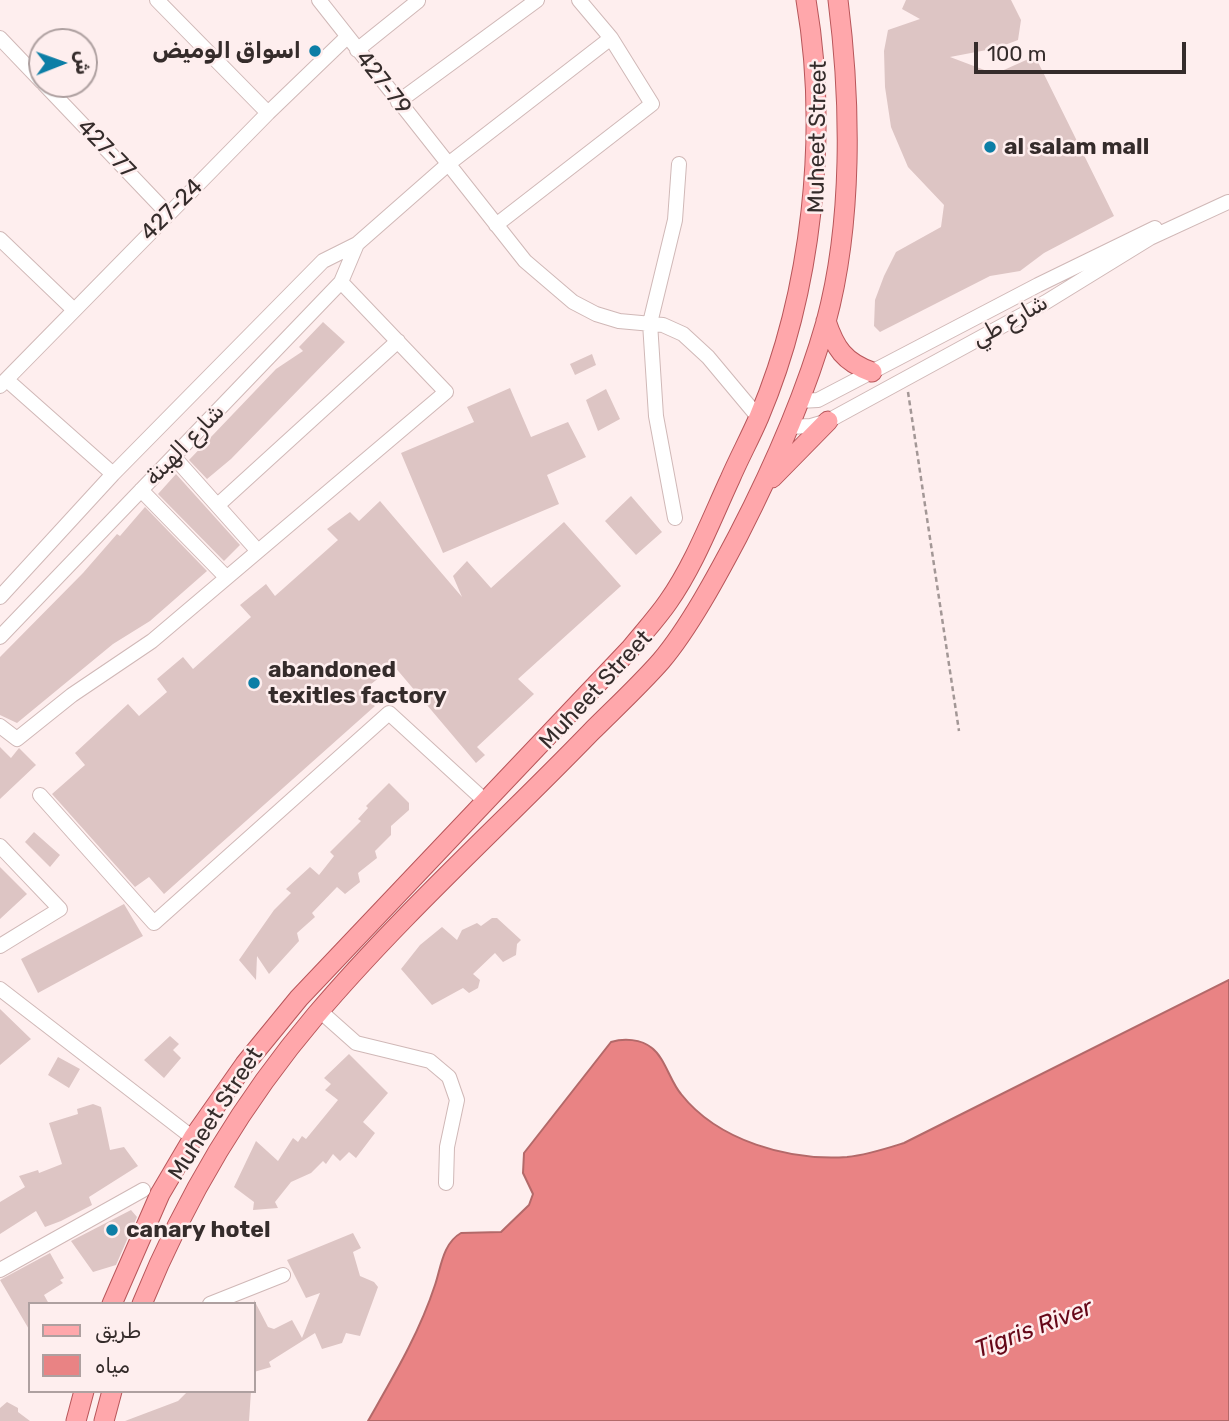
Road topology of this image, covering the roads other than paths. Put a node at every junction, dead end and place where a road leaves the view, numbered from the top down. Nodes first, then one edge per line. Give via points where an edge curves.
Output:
1 (157, 0) edge
2 (319, 0) edge
3 (537, 0) edge
4 (579, 0) edge
5 (806, 0) edge
6 (838, 0) edge
7 (418, 1) edge
8 (347, 37) junction
9 (0, 38) edge
10 (611, 38) junction
11 (357, 50) junction
12 (28, 67) edge
13 (57, 98) edge
14 (398, 102) junction
15 (268, 113) junction
16 (679, 164) dead end
17 (447, 165) junction
18 (1228, 202) edge
19 (168, 214) junction
20 (496, 225) junction
21 (0, 239) edge
22 (357, 244) junction
23 (341, 282) junction
24 (74, 310) junction
25 (826, 321) junction
26 (650, 323) junction
27 (398, 341) junction
28 (872, 372) junction
29 (774, 373) junction
30 (805, 382) junction
31 (3, 383) edge
32 (799, 401) junction
33 (774, 405) junction
34 (828, 421) junction
35 (755, 424) junction
36 (788, 427) junction
37 (779, 447) junction
38 (174, 457) junction
39 (113, 474) junction
40 (762, 489) junction
41 (141, 490) junction
42 (219, 504) junction
43 (675, 517) dead end
44 (257, 550) junction
45 (226, 577) junction
46 (0, 597) edge
47 (0, 637) edge
48 (0, 726) edge
49 (40, 795) dead end
50 (484, 800) junction
51 (0, 846) edge
52 (0, 946) edge
53 (0, 989) edge
54 (320, 1011) junction
55 (193, 1138) junction
56 (446, 1183) dead end
57 (143, 1190) dead end
58 (0, 1270) edge
59 (283, 1275) dead end
60 (113, 1302) edge
61 (143, 1302) edge
62 (215, 1302) edge
63 (83, 1393) edge
64 (111, 1393) edge
65 (76, 1421) edge
66 (103, 1421) edge

1 - 15 street
2 - 8 street, 427-79
3 - 14 street
4 - 10 street
5 - 29 main road, Muheet Street via 815,60 811,203 807,241
6 - 25 main road, Muheet Street via 847,152 839,245
7 - 11 street
8 - 11 street, 427-79
8 - 15 street, 427-24
9 - 12 street, 427-77
10 - 17 street, شارع الهبنة
10 - 20 street via 652,104
11 - 14 street, 427-79
13 - 19 street, 427-77
14 - 17 street, 427-79
15 - 19 street, 427-24
16 - 26 street via 674,220
17 - 20 street, 427-79
17 - 22 street, شارع الهبنة
18 - 28 street, شارع طي via 1137,235
18 - 34 street, شارع طي via 1150,238 1046,302
19 - 24 street, 427-24
20 - 26 street, 427-79 via 525,261 573,302 618,321
21 - 24 street
22 - 23 street, شارع الهبنة
22 - 39 street, شارع الهبنة via 323,261
23 - 27 street
23 - 38 street, شارع الهبنة
24 - 31 street, 427-24
25 - 28 main road via 842,356
25 - 30 main road, Muheet Street
26 - 35 street, 427-79 via 674,329 695,344
26 - 43 street via 656,416
27 - 42 street
27 - 44 street via 446,392
28 - 32 street, شارع طي via 818,400
29 - 30 main road via 787,383
29 - 33 main road
29 - 35 main road, Muheet Street
30 - 32 main road, Muheet Street
31 - 39 street
32 - 33 main road
32 - 36 main road, Muheet Street
33 - 35 main road
33 - 36 main road
34 - 36 street, شارع طي
34 - 40 main road
35 - 37 main road via 770,433
35 - 50 main road, Muheet Street via 668,602 631,648
36 - 37 main road, Muheet Street
37 - 40 main road, Muheet Street
38 - 41 street, شارع الهبنة
38 - 42 street
39 - 46 street, شارع الهبنة
40 - 54 main road, Muheet Street via 722,567 663,658
41 - 45 street
41 - 47 street, شارع الهبنة
42 - 44 street
44 - 45 street
45 - 48 street via 152,641 17,739
49 - 50 street via 153,923 389,713
50 - 55 main road, Muheet Street via 299,998
51 - 52 street via 60,909
53 - 55 street
54 - 56 street via 356,1043 430,1061 449,1077 457,1100
54 - 61 main road, Muheet Street via 220,1144 183,1209
55 - 60 main road, Muheet Street via 160,1194
57 - 58 street
59 - 62 street
63 - 65 main road
64 - 66 main road

